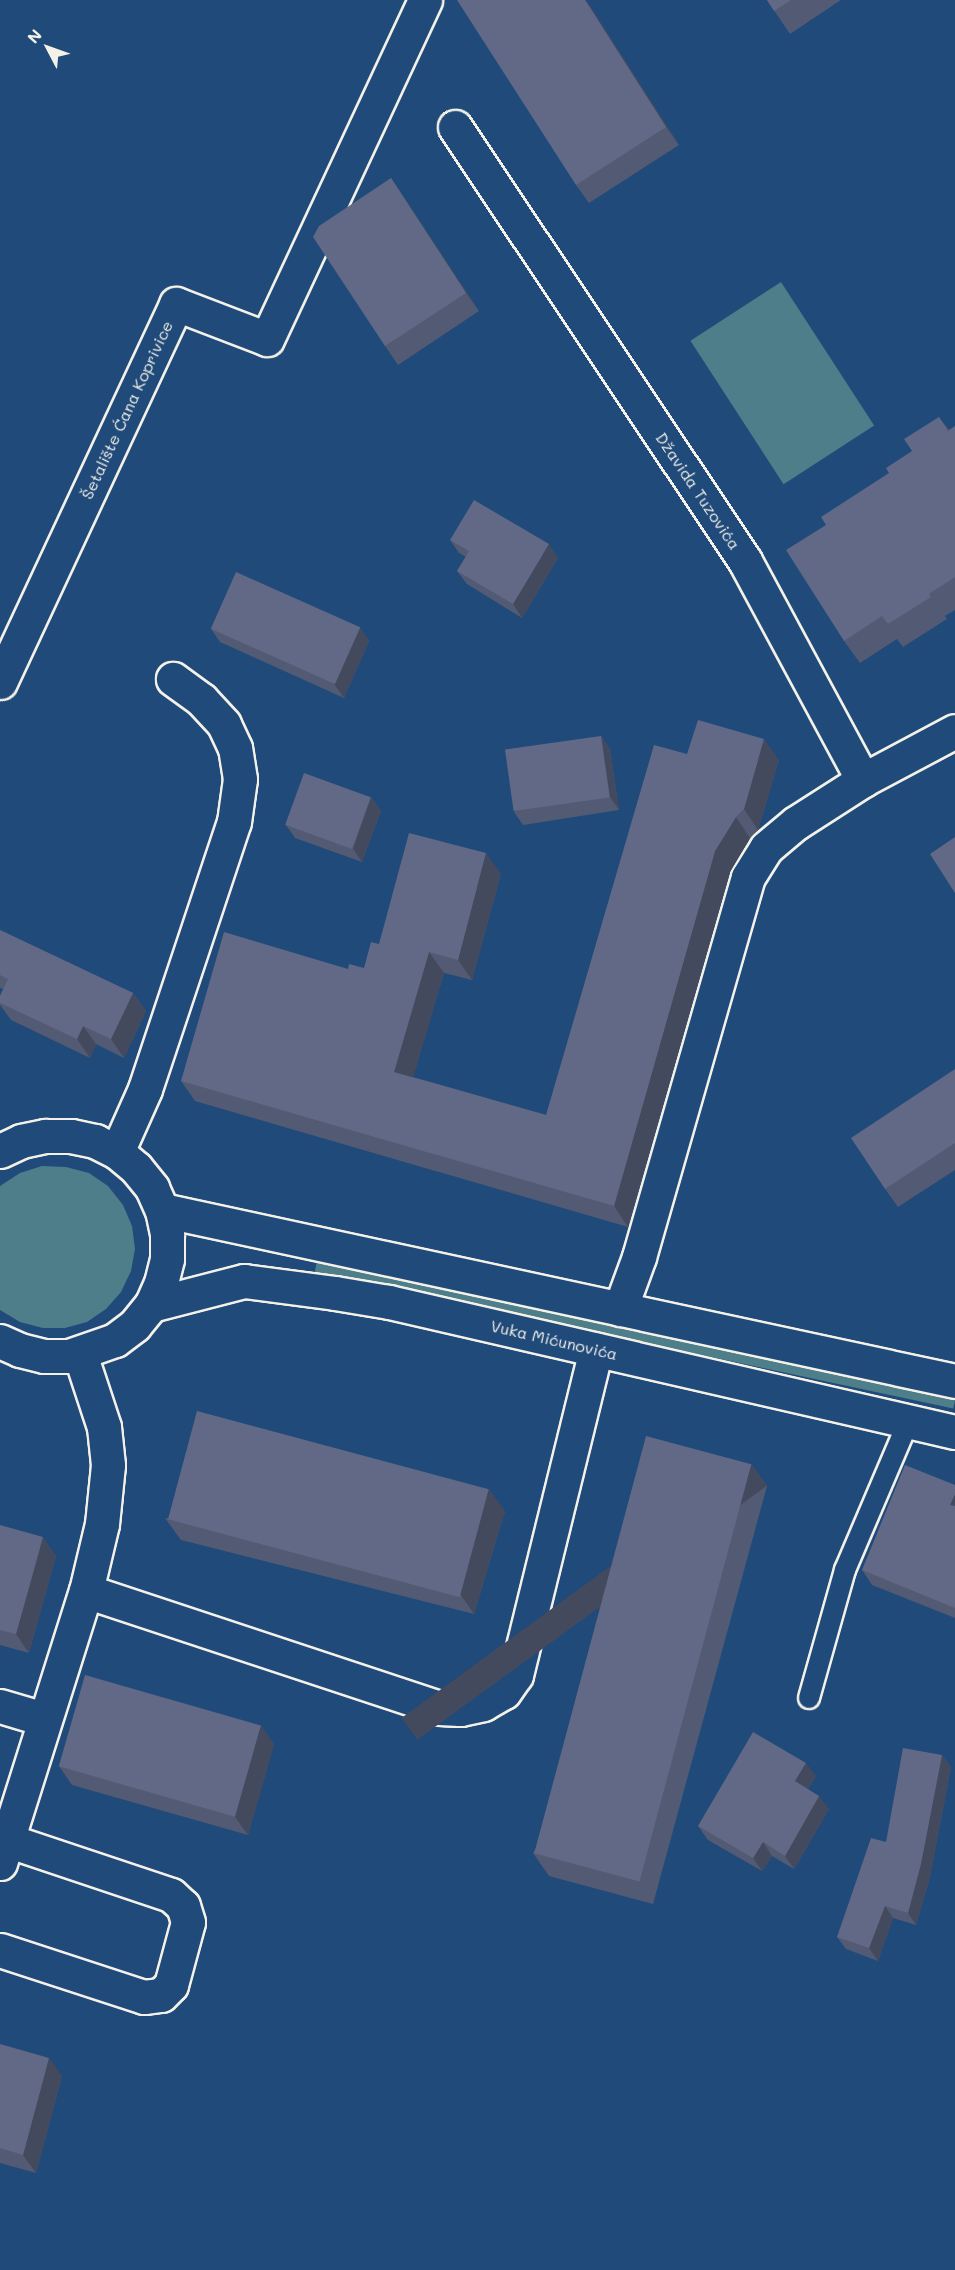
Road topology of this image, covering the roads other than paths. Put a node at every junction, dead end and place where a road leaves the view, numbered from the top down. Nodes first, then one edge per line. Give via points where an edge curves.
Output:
1 (425, 0) edge
2 (455, 127) dead end
3 (173, 679) dead end
4 (0, 682) edge
5 (955, 731) edge
6 (863, 780) junction
7 (0, 1151) edge
8 (117, 1152) junction
9 (162, 1210) junction
10 (151, 1305) junction
11 (620, 1309) junction
12 (0, 1341) edge
13 (596, 1350) junction
14 (80, 1354) junction
15 (955, 1381) edge
16 (908, 1422) junction
17 (955, 1432) edge
18 (86, 1591) junction
19 (809, 1698) dead end
20 (0, 1706) edge
21 (44, 1719) junction
22 (4, 1851) edge
23 (0, 1950) edge

1 - 4 street, Šetalište Ćana Koprivice via 267,339 176,304
2 - 6 street, Džavida Tuzovića via 744,561
3 - 8 street via 202,700 224,724 235,748 240,779 234,822 145,1089
5 - 6 street
6 - 11 street via 796,823 766,848 748,876 639,1257
7 - 8 street via 21,1141 62,1136 95,1141
8 - 9 street via 152,1188
9 - 10 street via 167,1259
9 - 11 street
10 - 13 street, Vuka Mićunovića via 244,1281 389,1302
10 - 14 street via 116,1341
11 - 15 street
12 - 14 street via 44,1356
13 - 16 street, Vuka Mićunovića
13 - 18 street via 516,1675 504,1692 483,1704 439,1708
14 - 18 street via 105,1427 108,1466 102,1524
16 - 17 street, Vuka Mićunovića
16 - 19 lane via 845,1570
18 - 21 street
20 - 21 street
21 - 22 street
22 - 23 street via 171,1895 183,1906 188,1922 171,1985 161,1995 144,1997

